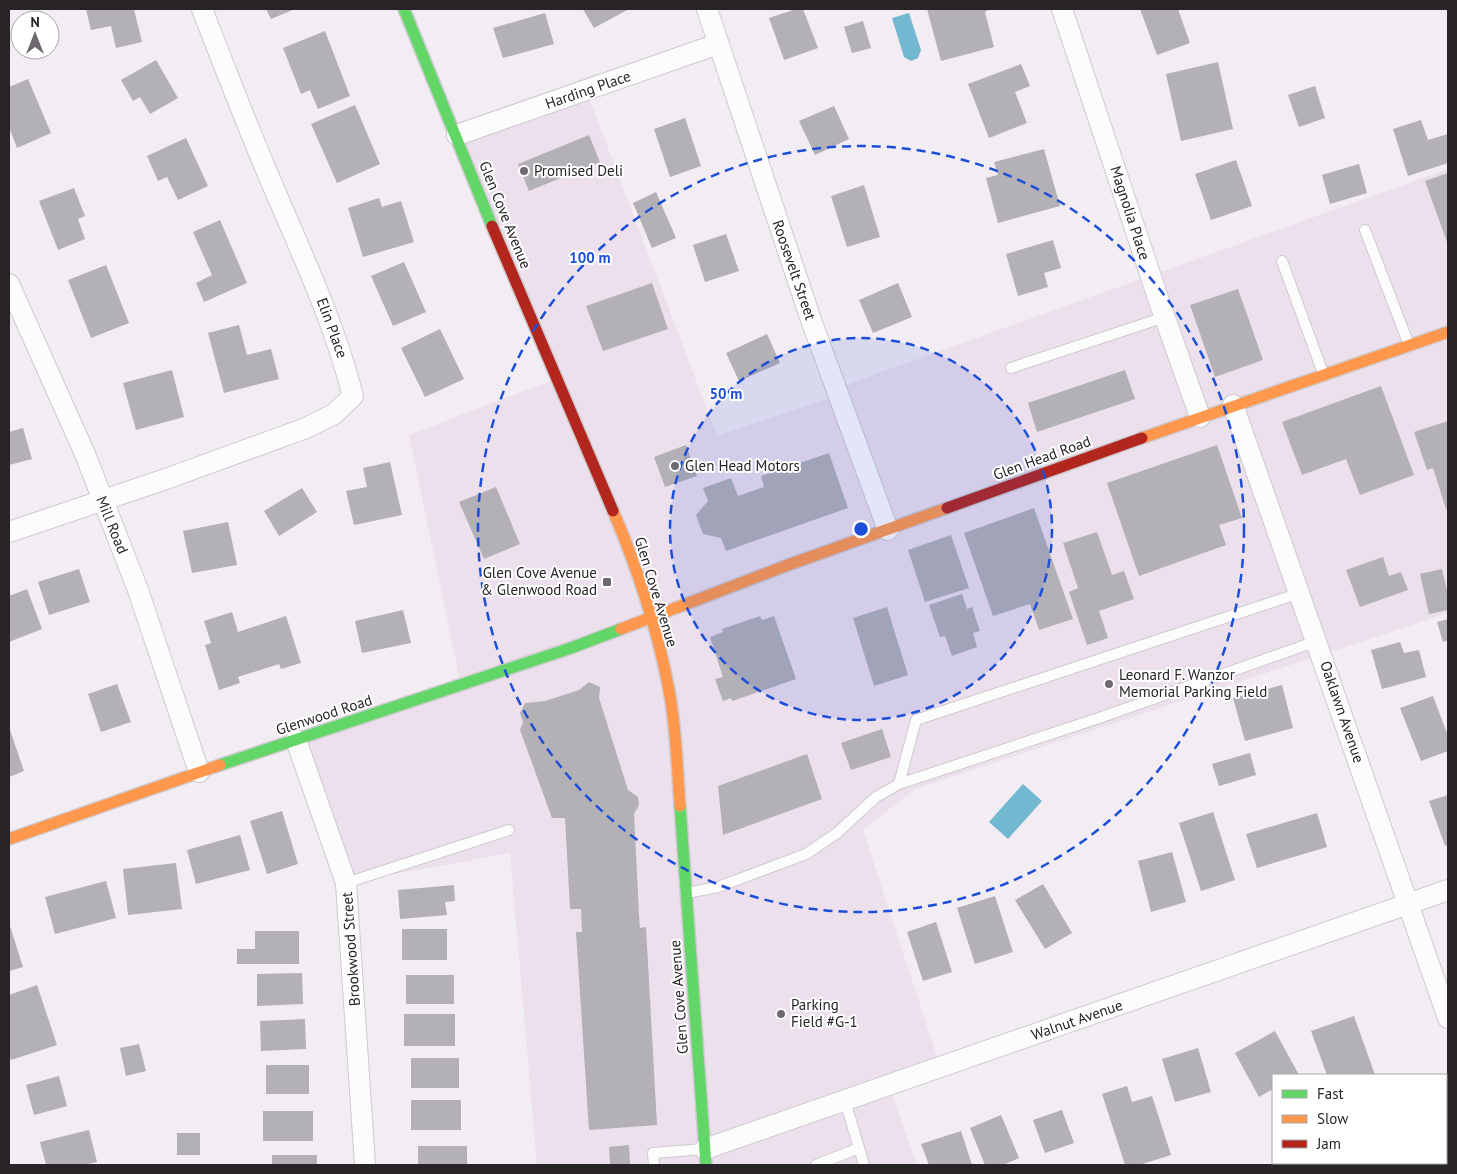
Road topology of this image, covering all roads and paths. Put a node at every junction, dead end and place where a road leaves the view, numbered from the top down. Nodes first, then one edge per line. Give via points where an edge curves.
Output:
1 (202, 9) edge
2 (404, 9) edge
3 (707, 9) edge
4 (1062, 9) edge
5 (718, 44) junction
6 (457, 135) junction
7 (1365, 230) dead end
8 (1282, 261) dead end
9 (9, 284) edge
10 (1165, 317) junction
11 (1448, 332) edge
12 (1409, 346) junction
13 (1011, 368) dead end
14 (1324, 374) junction
15 (1233, 406) junction
16 (1200, 417) junction
17 (102, 500) junction
18 (888, 530) junction
19 (9, 532) edge
20 (1300, 593) junction
21 (648, 618) junction
22 (1317, 641) junction
23 (296, 740) junction
24 (200, 772) junction
25 (899, 784) junction
26 (509, 830) dead end
27 (9, 839) edge
28 (346, 883) junction
29 (1448, 890) edge
30 (686, 893) junction
31 (1408, 904) junction
32 (1448, 1018) edge
33 (844, 1101) junction
34 (859, 1148) junction
35 (706, 1157) edge
36 (366, 1165) edge
37 (654, 1165) edge
38 (816, 1165) edge
39 (864, 1165) edge

1 - 17 street, Elin Place via 266,171 317,287 353,396 334,414 306,428
2 - 6 main road, Glen Cove Avenue
3 - 5 street, Roosevelt Street
4 - 10 street, Magnolia Place
5 - 6 street, Harding Place
5 - 18 street, Roosevelt Street via 811,320
6 - 21 main road, Glen Cove Avenue via 633,557
7 - 12 lane
8 - 14 lane
9 - 17 street, Mill Road via 85,454
10 - 13 lane
10 - 16 street, Magnolia Place
11 - 12 main road, Glen Head Road
12 - 14 main road, Glen Head Road
14 - 15 main road, Glen Head Road
15 - 16 main road, Glen Head Road
15 - 20 street, Oaklawn Avenue
16 - 18 main road, Glen Head Road
17 - 19 street
17 - 24 street, Mill Road via 138,590
18 - 21 main road, Glen Head Road via 788,564
20 - 22 street, Oaklawn Avenue
20 - 25 lane via 916,720
21 - 23 main road, Glenwood Road via 571,648
21 - 30 main road, Glen Cove Avenue via 668,684 674,723
22 - 25 lane
22 - 31 street, Oaklawn Avenue
23 - 24 main road, Glenwood Road
23 - 28 street, Brookwood Street
24 - 27 main road, Glenwood Road
25 - 30 lane via 876,797 837,833 806,854 718,887
26 - 28 lane
28 - 36 street, Brookwood Street
29 - 31 street, Walnut Avenue
30 - 35 main road, Glen Cove Avenue
31 - 32 street, Oaklawn Avenue
31 - 33 street, Walnut Avenue
33 - 34 lane
33 - 35 street, Walnut Avenue
34 - 38 lane
34 - 39 lane
35 - 37 lane via 653,1153

